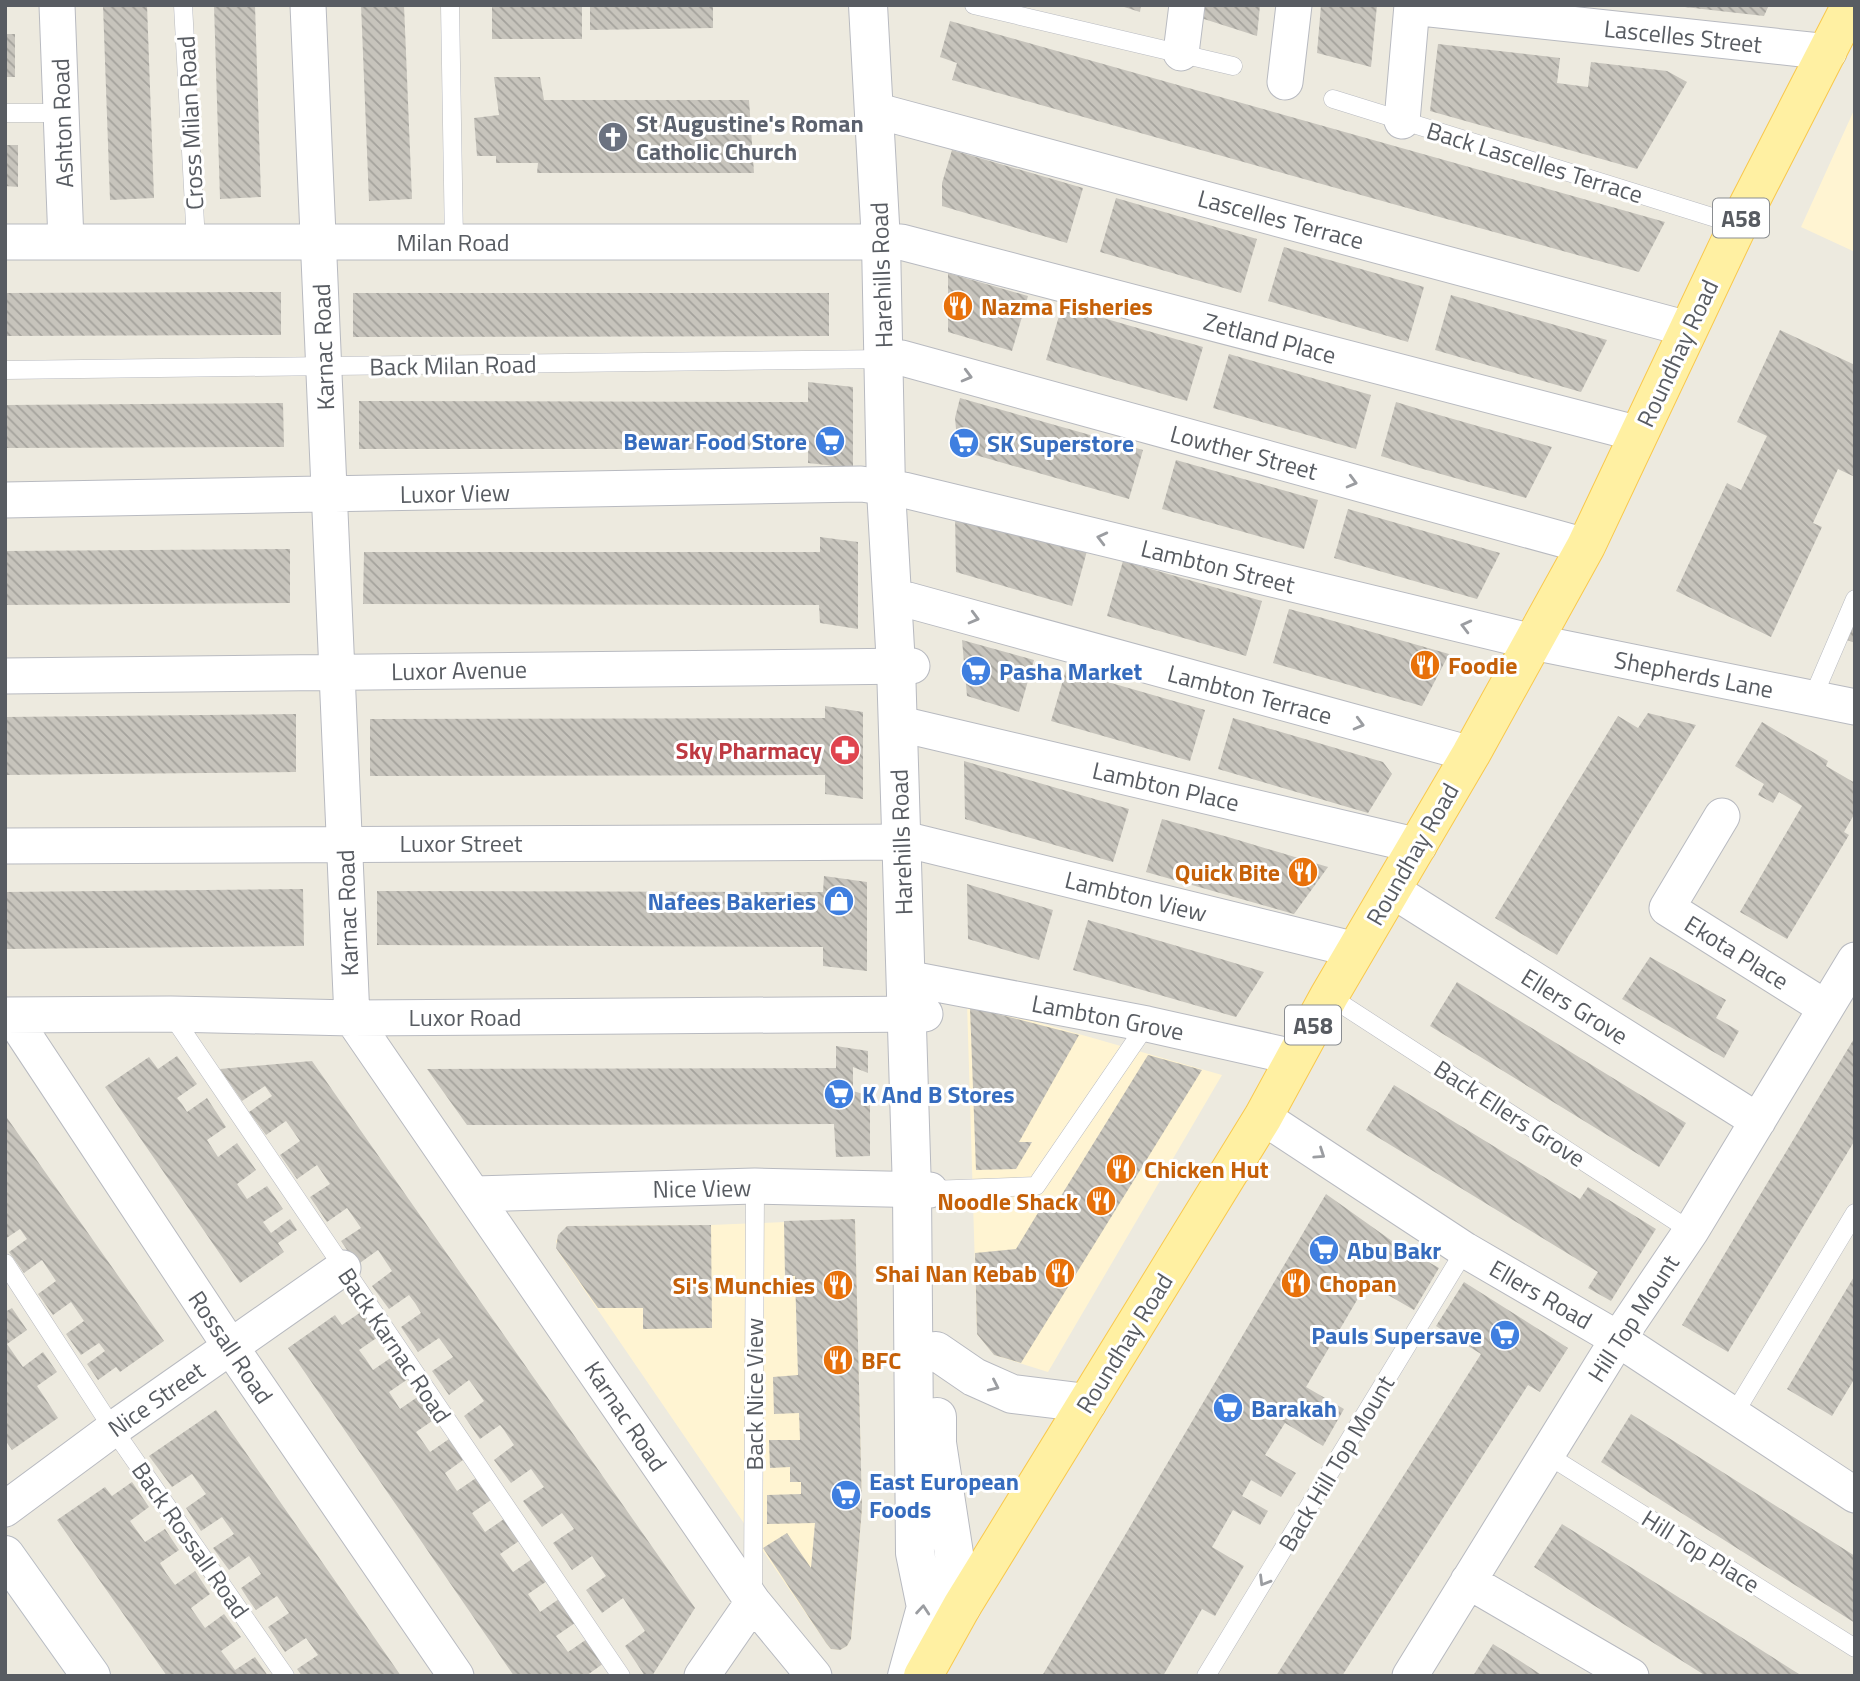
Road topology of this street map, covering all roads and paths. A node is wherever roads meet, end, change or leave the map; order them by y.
1 (57, 5) edge
2 (183, 5) edge
3 (308, 5) edge
4 (450, 5) edge
5 (868, 5) edge
6 (894, 5) edge
7 (974, 5) edge
8 (1187, 5) edge
9 (1294, 5) edge
10 (1851, 5) edge
11 (1412, 6) edge
12 (1829, 52) junction
13 (1181, 53) junction
14 (1233, 66) dead end
15 (1285, 82) dead end
16 (1333, 99) dead end
17 (5, 113) edge
18 (62, 113) junction
19 (886, 113) junction
20 (1402, 121) junction
21 (1738, 225) junction
22 (5, 242) edge
23 (66, 242) junction
24 (196, 242) junction
25 (318, 242) junction
26 (454, 242) junction
27 (891, 242) junction
28 (1688, 329) junction
29 (893, 359) junction
30 (323, 366) junction
31 (5, 370) edge
32 (1639, 434) junction
33 (895, 490) junction
34 (329, 496) junction
35 (5, 500) edge
36 (1586, 546) junction
37 (908, 600) junction
38 (1855, 600) edge
39 (1533, 642) junction
40 (904, 666) junction
41 (337, 671) junction
42 (5, 676) edge
43 (1813, 697) junction
44 (1855, 707) edge
45 (912, 727) junction
46 (1471, 754) junction
47 (1723, 816) dead end
48 (908, 842) junction
49 (344, 844) junction
50 (5, 846) edge
51 (1419, 846) junction
52 (1392, 890) junction
53 (1356, 950) junction
54 (1855, 960) edge
55 (1329, 996) junction
56 (918, 1003) junction
57 (1826, 1008) junction
58 (171, 1014) junction
59 (8, 1015) edge
60 (352, 1018) junction
61 (1147, 1024) junction
62 (1294, 1057) junction
63 (1263, 1116) junction
64 (1758, 1121) junction
65 (755, 1186) junction
66 (921, 1191) junction
67 (475, 1194) junction
68 (1855, 1213) edge
69 (1691, 1231) junction
70 (1465, 1250) junction
71 (5, 1263) edge
72 (343, 1268) junction
73 (1618, 1339) junction
74 (230, 1346) junction
75 (936, 1351) junction
76 (1087, 1403) junction
77 (1734, 1414) junction
78 (113, 1429) junction
79 (1546, 1454) junction
80 (1851, 1483) edge
81 (5, 1509) edge
82 (5, 1555) edge
83 (1468, 1581) junction
84 (752, 1602) junction
85 (962, 1606) junction
86 (1855, 1648) edge
87 (91, 1676) edge
88 (285, 1676) edge
89 (456, 1676) edge
90 (621, 1676) edge
91 (702, 1676) edge
92 (814, 1676) edge
93 (907, 1676) edge
94 (923, 1676) edge
95 (1206, 1676) edge
96 (1410, 1676) edge
97 (1631, 1676) edge

1 - 18 street, Ashton Road
2 - 24 lane, Cross Milan Road
3 - 25 street, Karnac Road
4 - 26 lane
5 - 19 street, Harehills Road
6 - 19 street, Harehills Road
7 - 13 lane
8 - 13 street
9 - 15 street
10 - 12 main road, Roundhay Road / A58
11 - 12 street, Lascelles Street
11 - 20 street
12 - 21 main road, Roundhay Road / A58
13 - 14 lane
16 - 20 lane, Back Lascelles Terrace
17 - 18 lane
18 - 23 street, Ashton Road
19 - 27 street, Harehills Road
19 - 28 street, Lascelles Terrace
20 - 21 lane, Back Lascelles Terrace
21 - 28 main road, Roundhay Road / A58
22 - 23 street, Milan Road
23 - 24 street, Milan Road
24 - 25 street, Milan Road
25 - 26 street, Milan Road
25 - 30 street, Karnac Road
26 - 27 street, Milan Road
27 - 29 street, Harehills Road
27 - 32 street, Zetland Place
28 - 32 main road, Roundhay Road / A58
29 - 30 lane, Back Milan Road
29 - 33 street, Harehills Road
29 -> 36 street, Lowther Street
30 - 31 lane, Back Milan Road
30 - 34 street, Karnac Road
32 - 36 main road, Roundhay Road / A58
33 - 34 street, Luxor View
33 - 37 street, Harehills Road
39 -> 33 street, Lambton Street
33 - 40 street, Harehills Road
34 - 35 street, Luxor View
34 - 41 street, Karnac Road
36 - 39 main road, Roundhay Road / A58
37 - 40 street, Harehills Road
37 -> 46 street, Lambton Terrace
38 - 43 lane
39 - 43 street, Shepherds Lane
39 - 46 main road, Roundhay Road / A58
40 - 41 street, Luxor Avenue
40 - 45 street, Harehills Road
40 - 48 street, Harehills Road
41 - 42 street, Luxor Avenue
41 - 49 street, Karnac Road
43 - 44 street, Shepherds Lane
45 - 48 street, Harehills Road
45 - 51 street, Lambton Place
46 - 51 main road, Roundhay Road / A58
47 - 57 street, Ekota Place
48 - 49 street, Luxor Street
48 - 53 street, Lambton View
48 - 56 street, Harehills Road
49 - 50 street, Luxor Street
49 - 60 street, Karnac Road
51 - 52 main road, Roundhay Road / A58
52 - 53 main road, Roundhay Road / A58
52 - 64 street, Ellers Grove
53 - 55 main road, Roundhay Road / A58
54 - 57 street, Hill Top Mount
55 - 62 main road, Roundhay Road / A58
55 - 69 lane, Back Ellers Grove
56 - 60 street, Luxor Road
56 - 61 street, Lambton Grove
56 - 66 street, Harehills Road
57 - 64 street, Hill Top Mount
58 - 59 street, Luxor Road
58 - 60 street, Luxor Road
58 - 72 lane, Back Karnac Road
59 - 74 street, Rossall Road
60 - 67 street, Karnac Road
61 - 62 street, Lambton Grove
61 - 66 lane
62 - 63 main road, Roundhay Road / A58
63 -> 70 street, Ellers Road
63 - 76 main road, Roundhay Road / A58
64 - 69 street, Hill Top Mount
65 - 66 street, Nice View
65 - 67 street, Nice View
65 - 84 lane, Back Nice View
66 - 75 street, Harehills Road
93 -> 66 street, Harehills Road
67 - 84 street, Karnac Road
68 - 77 lane
69 - 73 street, Hill Top Mount
70 - 73 street, Ellers Road
70 -> 95 lane, Back Hill Top Mount
71 - 78 lane, Back Rossall Road
72 - 74 street, Nice Street
72 - 90 lane, Back Karnac Road
73 - 77 street, Ellers Road
73 - 79 street, Hill Top Mount
74 - 78 street, Nice Street
74 - 89 street, Rossall Road
75 -> 76 street
75 - 85 street, Harehills Road
76 - 85 main road, Roundhay Road / A58
77 - 80 street, Ellers Road
78 - 81 street, Nice Street
78 - 88 lane, Back Rossall Road
79 - 83 street, Hill Top Mount
79 - 86 lane, Hill Top Place
82 - 87 street
83 - 96 street, Hill Top Mount
83 - 97 street
84 - 91 street
84 - 92 street, Karnac Road
85 - 94 main road, Roundhay Road / A58

